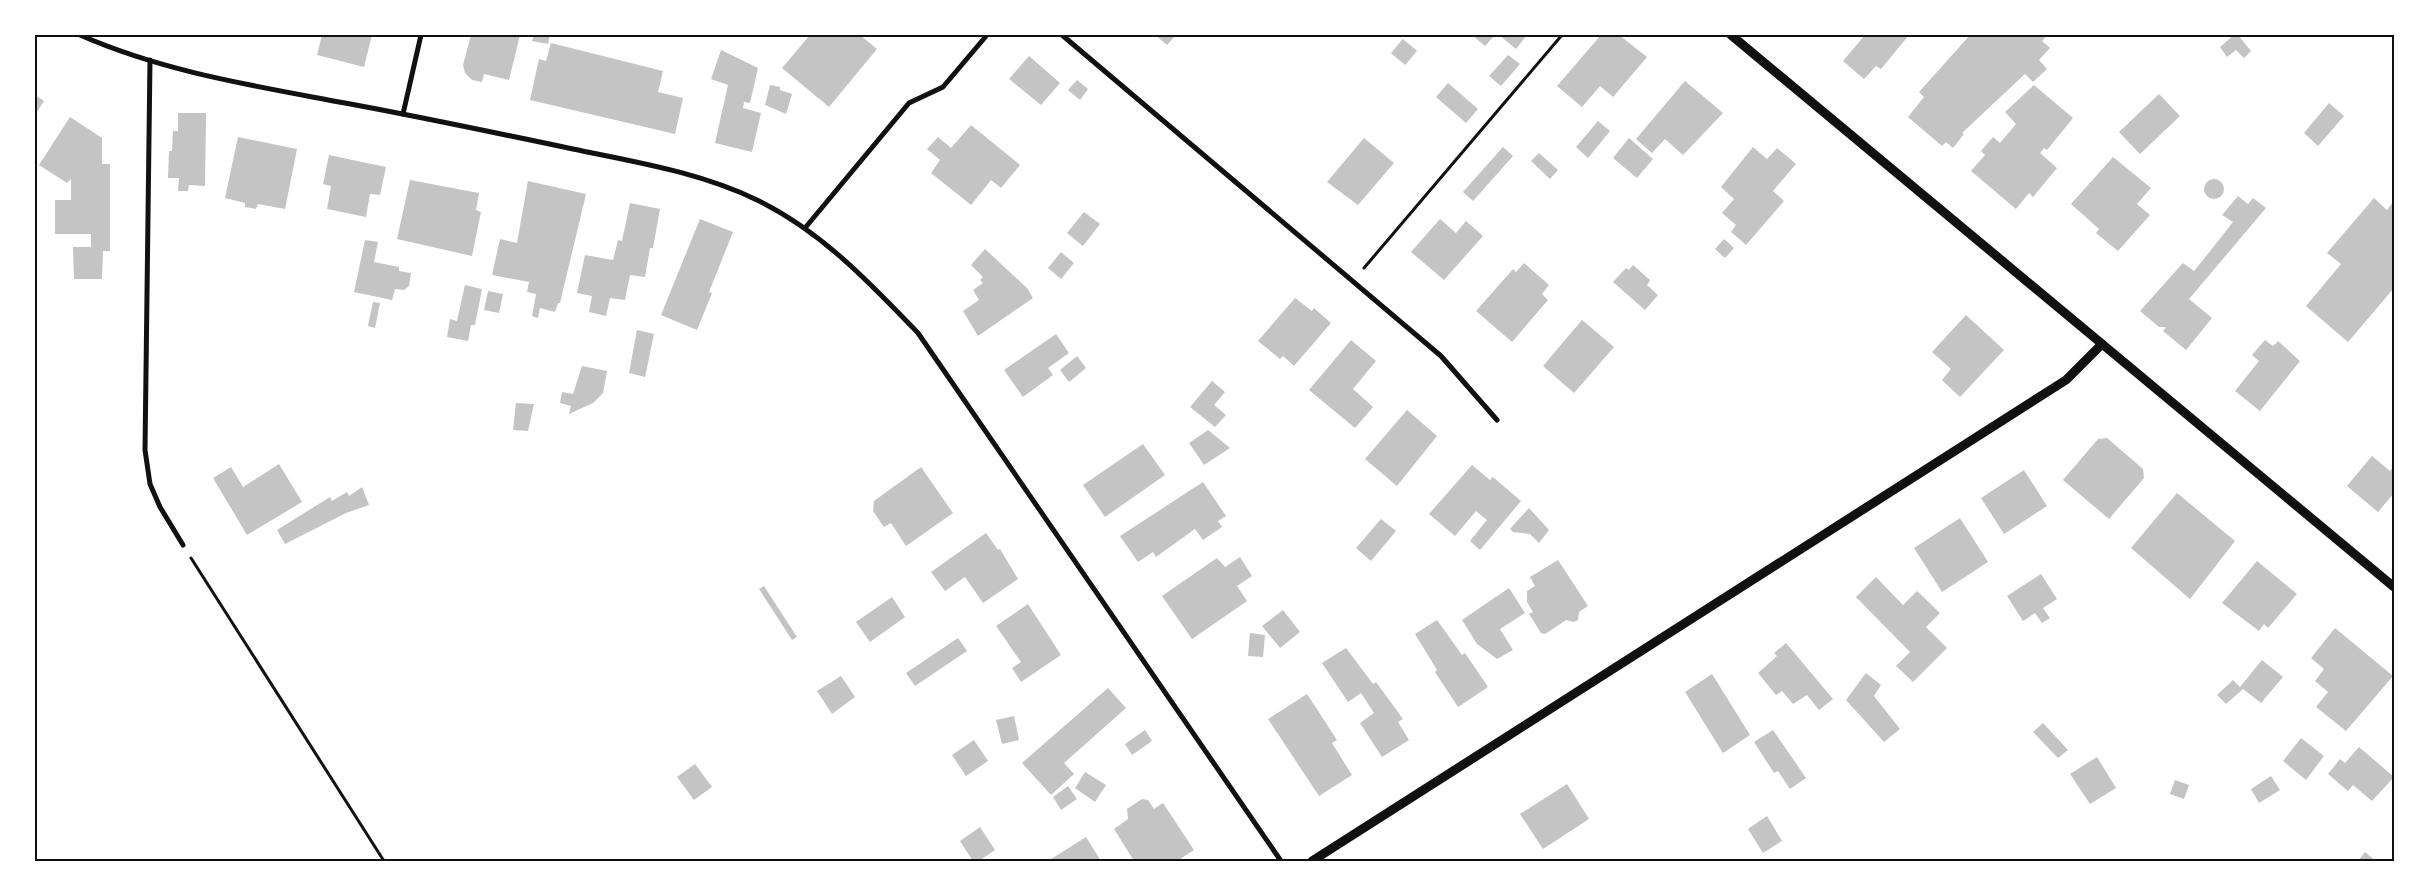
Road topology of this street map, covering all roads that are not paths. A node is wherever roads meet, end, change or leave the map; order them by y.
1 (80, 35) edge
2 (421, 35) edge
3 (988, 35) edge
4 (1062, 35) edge
5 (1731, 35) edge
6 (150, 60) junction
7 (403, 114) junction
8 (805, 228) junction
9 (2102, 344) junction
10 (1497, 420) dead end
11 (183, 545) road end
12 (2394, 587) edge
13 (1281, 861) edge
14 (1312, 861) edge

1 - 6 street
2 - 7 street
3 - 8 street
4 - 10 street
5 - 9 street
6 - 7 street
6 - 11 street
7 - 8 street
8 - 13 street
9 - 12 street
9 - 14 street

